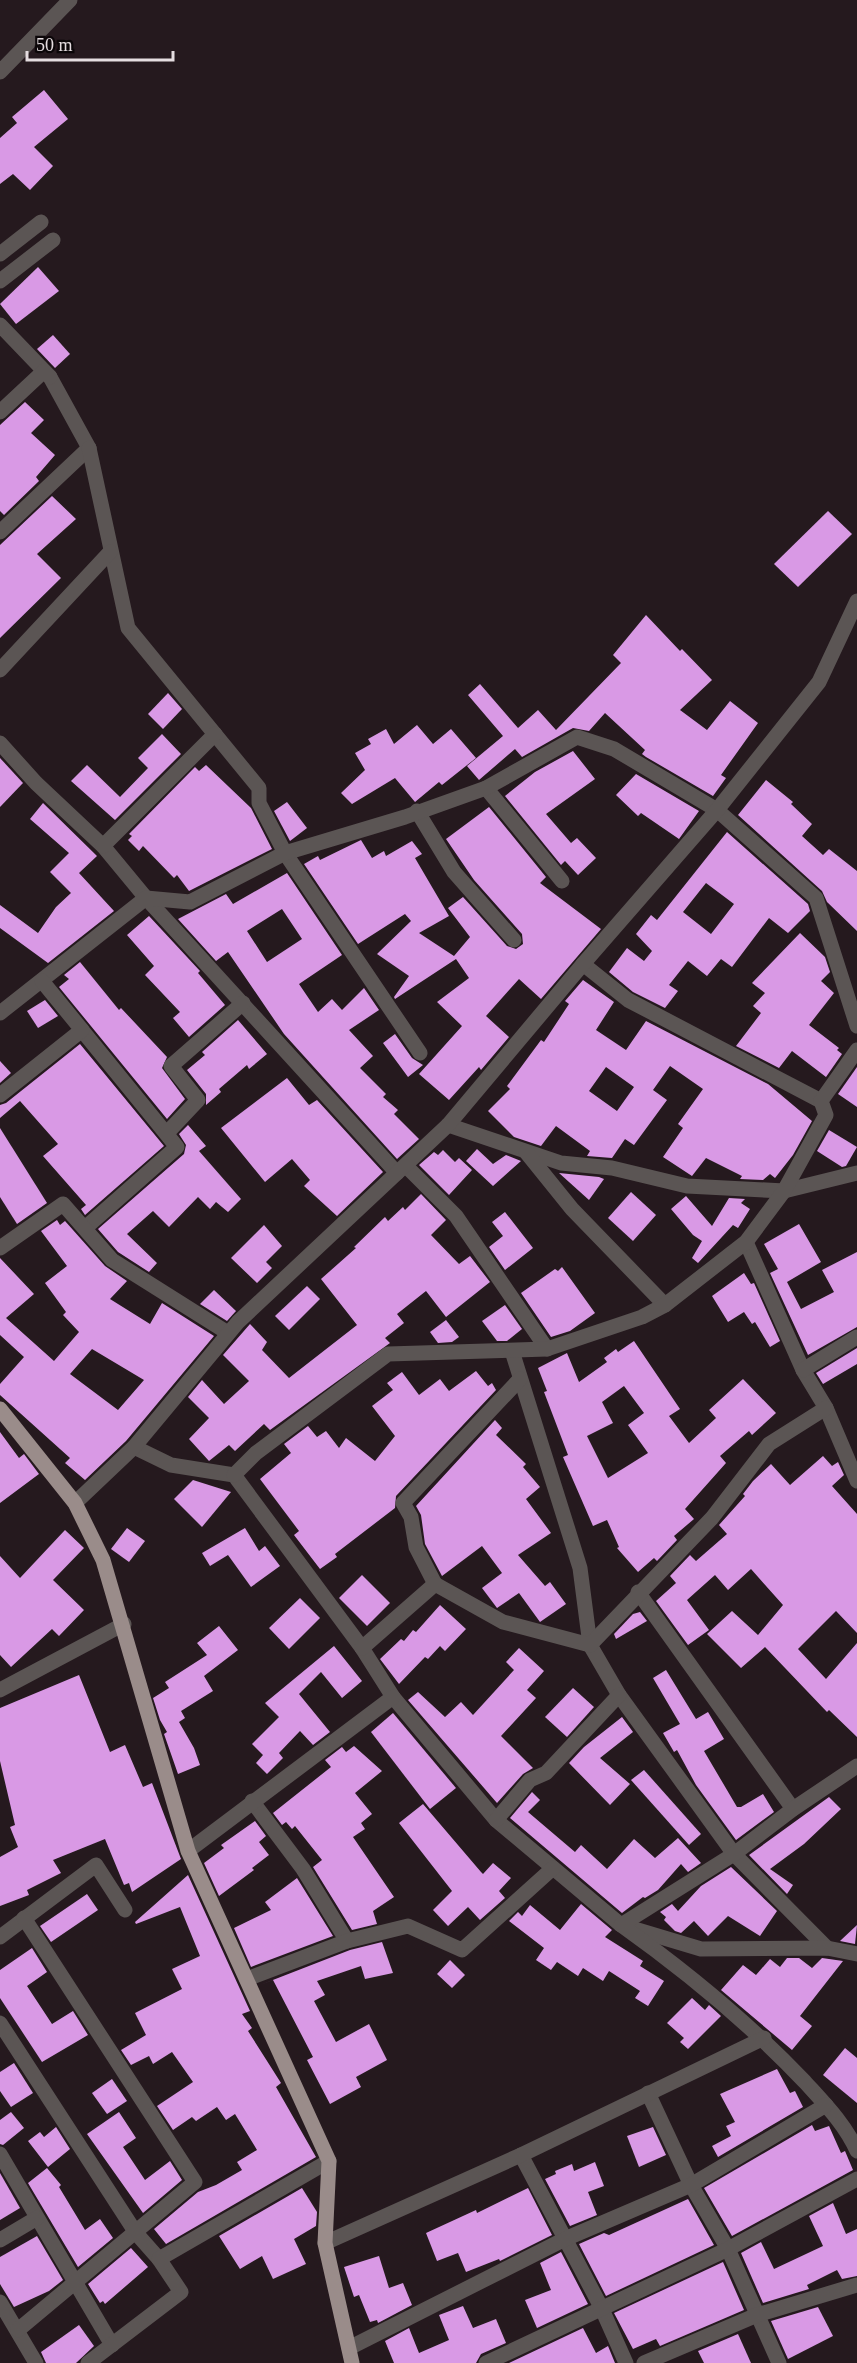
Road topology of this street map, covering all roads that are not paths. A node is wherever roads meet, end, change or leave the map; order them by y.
1 (70, 0) edge
2 (0, 72) edge
3 (41, 222) dead end
4 (53, 240) dead end
5 (0, 254) edge
6 (0, 281) edge
7 (0, 325) edge
8 (50, 377) junction
9 (0, 412) edge
10 (89, 448) junction
11 (0, 532) edge
12 (110, 552) junction
13 (857, 601) edge
14 (0, 670) edge
15 (215, 734) junction
16 (0, 743) edge
17 (486, 788) junction
18 (717, 810) junction
19 (417, 811) junction
20 (103, 846) junction
21 (285, 853) junction
22 (562, 881) dead end
23 (146, 898) junction
24 (514, 940) dead end
25 (583, 964) junction
26 (42, 981) junction
27 (243, 1003) junction
28 (0, 1013) edge
29 (857, 1026) edge
30 (81, 1029) junction
31 (857, 1050) edge
32 (420, 1053) dead end
33 (0, 1095) edge
34 (821, 1101) junction
35 (448, 1125) junction
36 (167, 1133) junction
37 (526, 1152) junction
38 (402, 1169) junction
39 (857, 1173) edge
40 (784, 1191) junction
41 (85, 1228) junction
42 (746, 1242) junction
43 (0, 1248) edge
44 (664, 1305) junction
45 (228, 1333) junction
46 (857, 1337) edge
47 (547, 1348) junction
48 (512, 1351) junction
49 (803, 1370) junction
50 (520, 1379) junction
51 (826, 1408) junction
52 (0, 1409) edge
53 (134, 1447) junction
54 (234, 1476) junction
55 (857, 1480) edge
56 (75, 1503) junction
57 (435, 1584) junction
58 (638, 1592) junction
59 (124, 1624) junction
60 (590, 1645) junction
61 (362, 1648) junction
62 (0, 1690) edge
63 (619, 1695) junction
64 (393, 1697) junction
65 (857, 1766) edge
66 (252, 1801) junction
67 (793, 1809) junction
68 (496, 1820) junction
69 (188, 1851) junction
70 (734, 1854) junction
71 (553, 1868) junction
72 (125, 1910) dead end
73 (24, 1918) junction
74 (621, 1925) junction
75 (0, 1937) edge
76 (347, 1941) junction
77 (827, 1948) junction
78 (857, 1954) edge
79 (247, 1979) junction
80 (0, 2023) edge
81 (764, 2038) junction
82 (7, 2046) edge
83 (648, 2093) junction
84 (826, 2105) junction
85 (857, 2151) edge
86 (0, 2154) edge
87 (521, 2155) junction
88 (329, 2161) junction
89 (857, 2179) edge
90 (691, 2186) junction
91 (37, 2218) junction
92 (136, 2233) junction
93 (565, 2239) junction
94 (0, 2240) edge
95 (325, 2243) junction
96 (728, 2249) junction
97 (159, 2259) junction
98 (76, 2281) junction
99 (857, 2286) edge
100 (0, 2302) edge
101 (601, 2307) junction
102 (757, 2315) junction
103 (18, 2330) junction
104 (112, 2345) junction
105 (350, 2356) edge
106 (36, 2363) edge
107 (88, 2363) edge
108 (486, 2363) edge
109 (626, 2363) edge
110 (644, 2363) edge
111 (779, 2363) edge

1 - 2 street
3 - 5 street
4 - 6 street
7 - 8 street
8 - 9 street
8 - 10 street
10 - 11 street
10 - 12 street
12 - 14 street
12 - 15 street
13 - 18 street
15 - 20 street
15 - 21 street
16 - 20 street
17 - 18 street
17 - 19 street
17 - 22 street
18 - 25 street
18 - 29 street
19 - 21 street
19 - 24 street
20 - 23 street
21 - 23 street
21 - 32 street
23 - 26 street
23 - 27 street
25 - 34 street
25 - 35 street
26 - 28 street
26 - 30 street
27 - 36 street
27 - 38 street
30 - 33 street
30 - 36 street
31 - 34 street
34 - 40 street
35 - 37 street
35 - 38 street
36 - 41 street
37 - 40 street
37 - 44 street
38 - 45 street
38 - 47 street
39 - 40 street
40 - 42 street
41 - 43 street
41 - 45 street
42 - 44 street
42 - 49 street
44 - 47 street
45 - 53 street
46 - 49 street
47 - 48 street
48 - 50 street
48 - 54 street
49 - 51 street
50 - 57 street
50 - 60 street
51 - 55 street
51 - 58 street
52 - 56 main road
53 - 54 street
53 - 56 street
54 - 61 street
56 - 59 main road
57 - 60 street
57 - 61 street
58 - 60 street
58 - 67 street
59 - 62 street
59 - 69 main road
60 - 63 street
61 - 64 street
63 - 68 street
63 - 70 street
64 - 66 street
64 - 68 street
65 - 67 street
66 - 69 street
66 - 76 street
67 - 70 street
68 - 71 street
69 - 79 main road
70 - 74 street
70 - 77 street
71 - 74 street
71 - 76 street
72 - 73 street
73 - 75 street
73 - 92 street
74 - 77 street
74 - 81 street
76 - 79 street
77 - 78 street
79 - 88 main road
80 - 82 street
81 - 83 street
81 - 84 street
82 - 92 street
83 - 87 street
83 - 90 street
84 - 85 street
84 - 90 street
86 - 91 street
87 - 93 street
87 - 95 street
88 - 95 main road
88 - 97 street
89 - 96 street
90 - 93 street
90 - 96 street
91 - 94 street
91 - 98 street
92 - 97 street
92 - 98 street
93 - 101 street
93 - 105 street
95 - 105 main road
96 - 101 street
96 - 102 street
97 - 104 street
98 - 103 street
98 - 104 street
99 - 102 street
100 - 103 street
101 - 108 street
101 - 109 street
102 - 110 street
102 - 111 street
103 - 106 street
104 - 107 street

